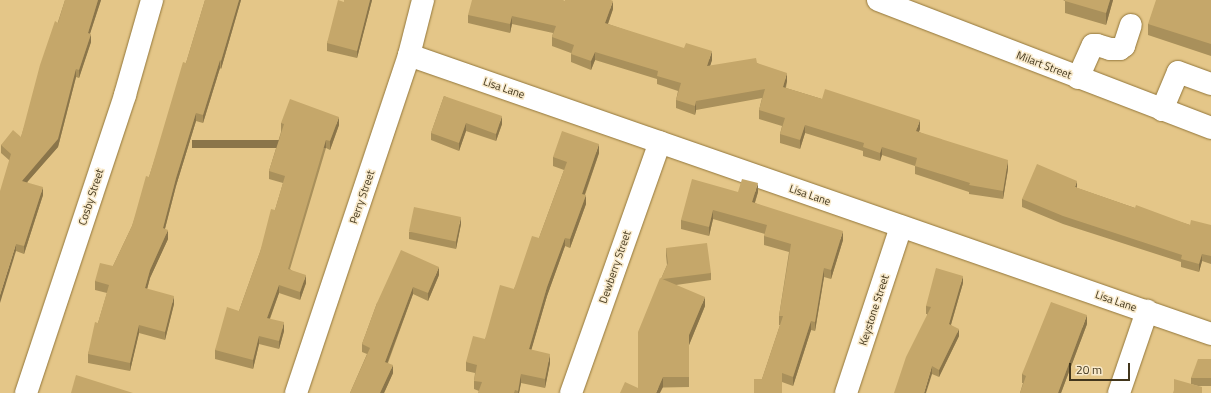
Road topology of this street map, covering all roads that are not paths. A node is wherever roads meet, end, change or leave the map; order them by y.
1 (152, 0) edge
2 (423, 0) edge
3 (878, 0) edge
4 (1131, 25) dead end
5 (409, 55) junction
6 (1078, 78) junction
7 (1211, 84) edge
8 (1162, 110) junction
9 (1211, 128) edge
10 (660, 142) junction
11 (901, 227) junction
12 (1147, 311) junction
13 (1211, 334) edge
14 (26, 393) edge
15 (296, 393) edge
16 (571, 393) edge
17 (846, 393) edge
18 (1119, 393) edge

1 - 14 street, Cosby Street
2 - 5 street, Perry Street
3 - 6 street, Milart Street
4 - 6 street
5 - 10 street, Lisa Lane
5 - 15 street, Perry Street
6 - 8 street, Milart Street
7 - 8 street
8 - 9 street, Milart Street
10 - 11 street, Lisa Lane
10 - 16 street, Dewberry Street
11 - 12 street, Lisa Lane
11 - 17 street, Keystone Street
12 - 13 street, Lisa Lane
12 - 18 street

